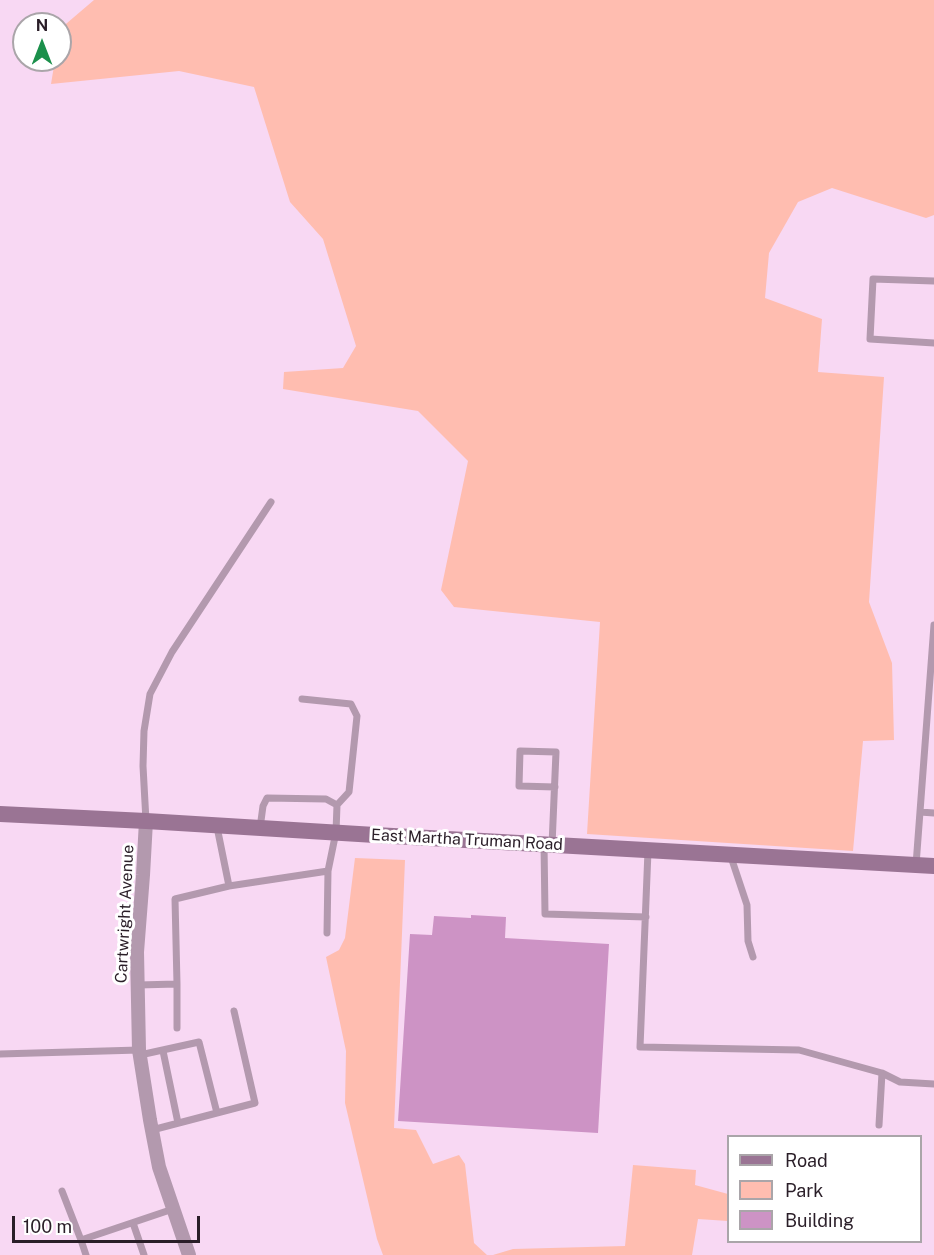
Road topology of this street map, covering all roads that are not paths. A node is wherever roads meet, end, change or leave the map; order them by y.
1 (934, 281) edge
2 (934, 343) edge
3 (271, 502) dead end
4 (934, 626) edge
5 (302, 699) dead end
6 (555, 787) junction
7 (337, 805) junction
8 (920, 812) junction
9 (934, 813) edge
10 (0, 814) edge
11 (146, 820) junction
12 (216, 825) junction
13 (260, 828) junction
14 (336, 832) junction
15 (548, 844) junction
16 (648, 850) junction
17 (730, 854) junction
18 (915, 865) junction
19 (934, 866) edge
20 (328, 871) junction
21 (229, 886) junction
22 (646, 917) junction
23 (327, 933) dead end
24 (753, 957) dead end
25 (177, 984) junction
26 (138, 985) junction
27 (234, 1011) dead end
28 (177, 1028) dead end
29 (163, 1051) junction
30 (139, 1052) junction
31 (0, 1054) edge
32 (882, 1073) junction
33 (934, 1084) edge
34 (217, 1113) junction
35 (178, 1123) junction
36 (879, 1125) dead end
37 (152, 1130) junction
38 (62, 1191) dead end
39 (173, 1209) junction
40 (133, 1223) junction
41 (81, 1240) junction
42 (86, 1255) edge
43 (144, 1255) edge
44 (189, 1255) edge

1 - 2 lane
3 - 11 lane
4 - 8 lane
5 - 7 lane
6 - 6 lane
6 - 15 lane
7 - 13 lane
7 - 14 lane
8 - 9 lane
8 - 18 lane
10 - 11 main road, East Martha Truman Road
11 - 12 main road, East Martha Truman Road
11 - 26 street, Cartwright Avenue
12 - 13 main road, East Martha Truman Road
12 - 21 lane
13 - 14 main road, East Martha Truman Road
14 - 15 main road, East Martha Truman Road
14 - 20 lane
15 - 16 main road, East Martha Truman Road
15 - 22 lane
16 - 17 main road, East Martha Truman Road
16 - 22 lane
17 - 18 main road, East Martha Truman Road
17 - 24 lane
18 - 19 main road, East Martha Truman Road
20 - 21 lane
20 - 23 lane
21 - 25 lane
22 - 32 lane
25 - 26 lane
25 - 28 lane
26 - 30 street, Cartwright Avenue
27 - 34 lane
29 - 30 lane
29 - 34 lane
29 - 35 lane
30 - 31 lane
30 - 37 street, Cartwright Avenue
32 - 33 lane
32 - 36 lane
34 - 35 lane
35 - 37 lane
37 - 39 street, Cartwright Avenue
38 - 41 lane
39 - 40 lane
39 - 44 street, Cartwright Avenue
40 - 41 lane
40 - 43 lane
41 - 42 lane

